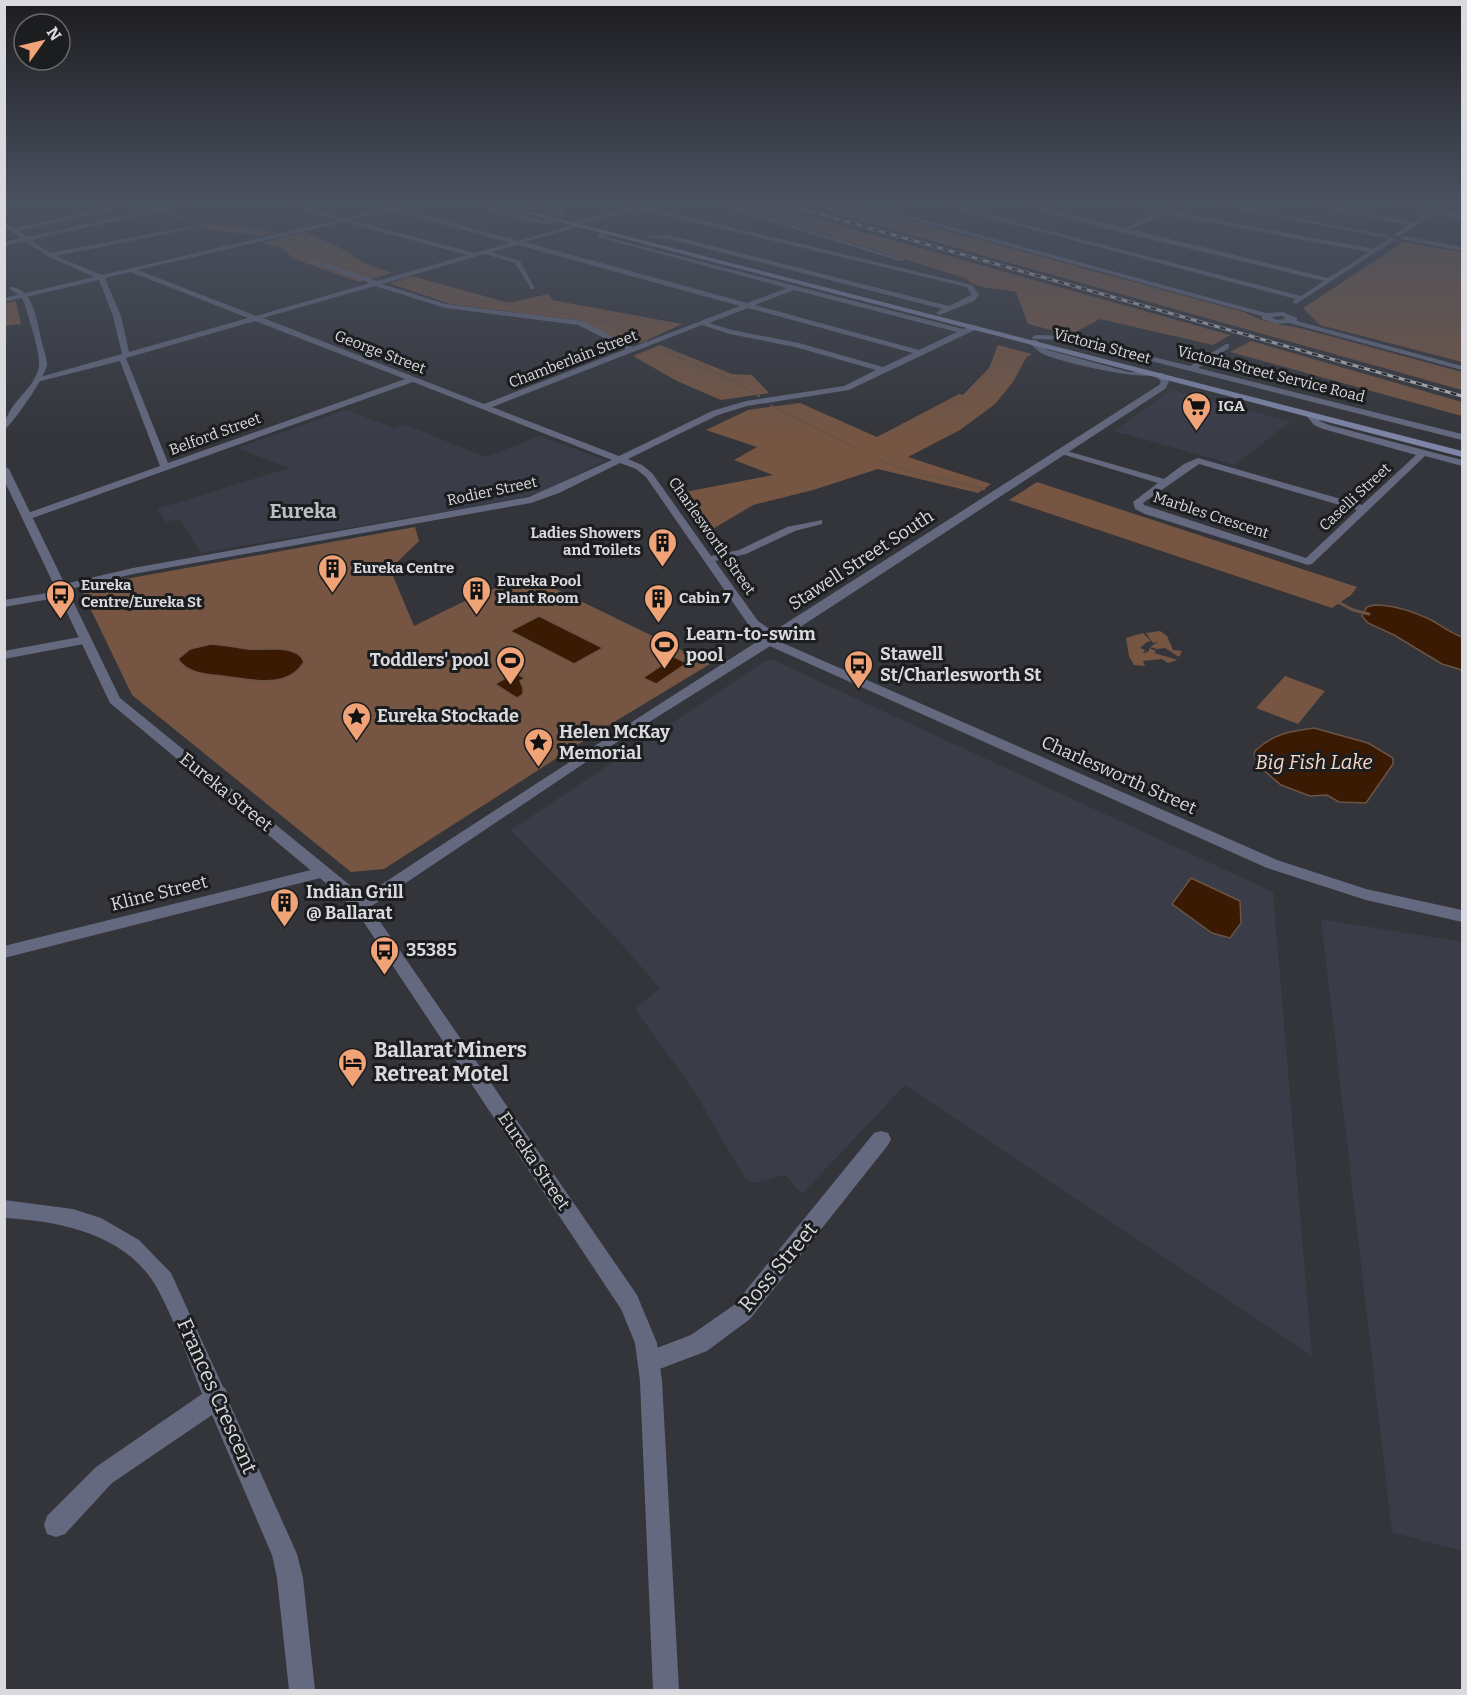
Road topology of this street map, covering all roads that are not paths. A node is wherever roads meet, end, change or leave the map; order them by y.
1 (80, 282) edge
2 (103, 282) edge
3 (162, 282) edge
4 (377, 282) edge
5 (530, 282) edge
6 (664, 282) edge
7 (771, 282) edge
8 (801, 282) edge
9 (818, 282) edge
10 (843, 282) edge
11 (954, 282) edge
12 (963, 282) edge
13 (1146, 282) edge
14 (1240, 282) edge
15 (1325, 282) edge
16 (374, 283) junction
17 (805, 283) junction
18 (8, 286) edge
19 (970, 286) junction
20 (533, 288) dead end
21 (793, 288) junction
22 (27, 295) junction
23 (1302, 298) junction
24 (4, 300) edge
25 (748, 305) junction
26 (950, 309) junction
27 (940, 313) junction
28 (1283, 314) junction
29 (1266, 315) junction
30 (253, 318) junction
31 (1292, 322) junction
32 (702, 323) junction
33 (978, 325) junction
34 (964, 332) junction
35 (1035, 340) junction
36 (1226, 346) dead end
37 (634, 350) junction
38 (921, 353) junction
39 (123, 356) junction
40 (1462, 368) edge
41 (1191, 369) junction
42 (884, 370) junction
43 (1172, 372) junction
44 (1157, 375) junction
45 (35, 378) junction
46 (414, 379) junction
47 (1179, 380) junction
48 (1140, 401) junction
49 (484, 407) junction
50 (1310, 415) junction
51 (4, 427) edge
52 (1462, 437) edge
53 (1462, 446) edge
54 (1060, 452) junction
55 (1421, 452) junction
56 (1462, 454) edge
57 (619, 459) junction
58 (1462, 463) edge
59 (165, 468) junction
60 (4, 469) edge
61 (1165, 482) junction
62 (1364, 509) junction
63 (26, 517) junction
64 (818, 522) dead end
65 (707, 560) junction
66 (1308, 562) joint
67 (62, 591) junction
68 (4, 604) edge
69 (772, 639) junction
70 (85, 640) junction
71 (4, 655) edge
72 (323, 872) junction
73 (360, 906) junction
74 (1462, 916) edge
75 (4, 952) edge
76 (881, 1139) dead end
77 (4, 1209) edge
78 (649, 1362) junction
79 (218, 1397) junction
80 (56, 1526) dead end
81 (303, 1690) edge
82 (666, 1690) edge

1 - 22 street
2 - 39 street
3 - 30 street, George Street
4 - 16 street
5 - 20 street
6 - 25 street
7 - 21 street
8 - 17 main road, Victoria Street
9 - 27 main road, Victoria Street
10 - 26 street
11 - 19 street
12 - 19 street
13 - 29 street
14 - 23 street
15 - 23 street
16 - 30 street
16 - 37 street
17 - 21 street, Chamberlain Street
17 - 33 main road, Victoria Street
18 - 22 street
19 - 26 street
21 - 25 street, Chamberlain Street
21 - 34 street
22 - 24 street
22 - 45 street
23 - 28 street
25 - 32 street, Chamberlain Street
25 - 38 street
26 - 27 street
27 - 33 main road, Victoria Street
28 - 29 street
28 - 31 street
29 - 31 street
30 - 39 street
30 - 46 street, George Street
31 - 40 street
32 - 37 street, Chamberlain Street
32 - 42 street
33 - 34 street, Rodier Street
33 - 35 main road, Victoria Street
34 - 38 street, Rodier Street
35 - 41 street, Victoria Street Service Road
35 - 43 main road, Victoria Street
35 - 44 street, Victoria Street Service Road
36 - 41 street
37 - 49 street, Chamberlain Street
38 - 42 street, Rodier Street
39 - 45 street
39 - 59 street
41 - 52 street, Victoria Street Service Road
42 - 57 street, Rodier Street
43 - 47 main road
43 - 53 main road, Victoria Street
44 - 47 main road, Victoria Street
44 - 48 street, Stawell Street South
45 - 51 street
46 - 49 street, George Street
46 - 59 street, Belford Street
47 - 48 street, Stawell Street South
47 - 50 main road, Victoria Street
48 - 54 street, Stawell Street South
49 - 57 street, George Street
50 - 55 street, Victoria Street Service Road
50 - 56 main road, Victoria Street
54 - 61 street
54 - 69 street, Stawell Street South
55 - 58 street, Victoria Street Service Road
55 - 62 street, Caselli Street
57 - 65 street, Charlesworth Street
57 - 67 street, Rodier Street
59 - 63 street, Belford Street
60 - 63 street, Eureka Street
61 - 62 street, Marbles Crescent
61 - 66 street, Marbles Crescent
62 - 66 street, Caselli Street
63 - 67 street, Eureka Street
64 - 65 street
65 - 69 street, Charlesworth Street
67 - 68 street, Rodier Street
67 - 70 street, Eureka Street
69 - 73 street, Stawell Street South
69 - 74 street, Charlesworth Street
70 - 71 street
70 - 72 street, Eureka Street
72 - 73 street, Eureka Street
72 - 75 street, Kline Street
73 - 78 street, Eureka Street
76 - 78 street, Ross Street
77 - 79 street, Frances Crescent
78 - 82 street, Eureka Street
79 - 80 street
79 - 81 street, Frances Crescent

